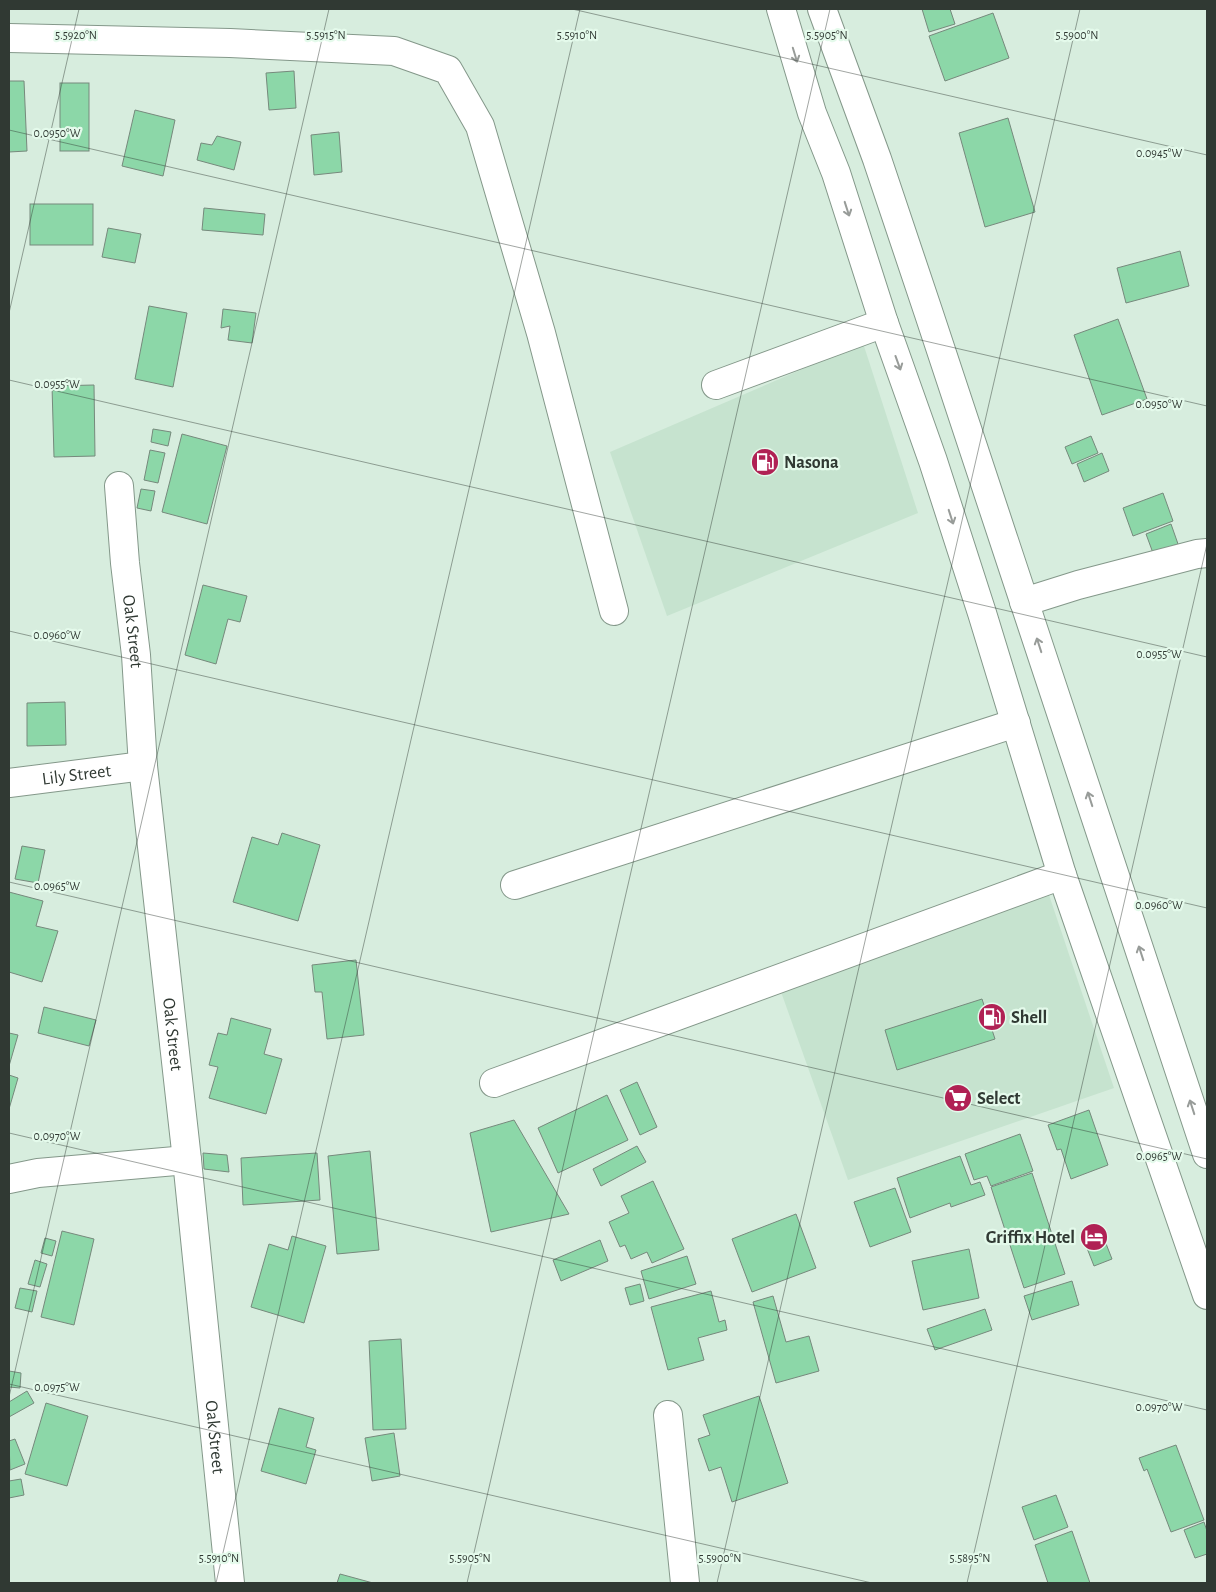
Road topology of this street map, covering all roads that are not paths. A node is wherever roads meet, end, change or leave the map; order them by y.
1 (781, 9) edge
2 (822, 9) edge
3 (9, 38) edge
4 (884, 323) junction
5 (716, 385) dead end
6 (119, 486) dead end
7 (1207, 553) edge
8 (1024, 602) junction
9 (614, 611) dead end
10 (1016, 723) junction
11 (143, 766) junction
12 (9, 783) edge
13 (1062, 875) junction
14 (515, 885) dead end
15 (494, 1083) dead end
16 (1207, 1154) edge
17 (187, 1160) junction
18 (9, 1178) edge
19 (1207, 1295) edge
20 (668, 1415) dead end
21 (230, 1583) edge
22 (685, 1583) edge

1 -> 4 street
2 - 8 street
3 - 9 street
4 - 5 street
4 -> 10 street
6 - 11 street, Oak Street
7 - 8 street
16 -> 8 street
10 - 13 street
10 - 14 street
11 - 12 street, Lily Street
11 - 17 street, Oak Street
13 - 15 street
13 - 19 street
17 - 18 street
17 - 21 street, Oak Street
20 - 22 street

